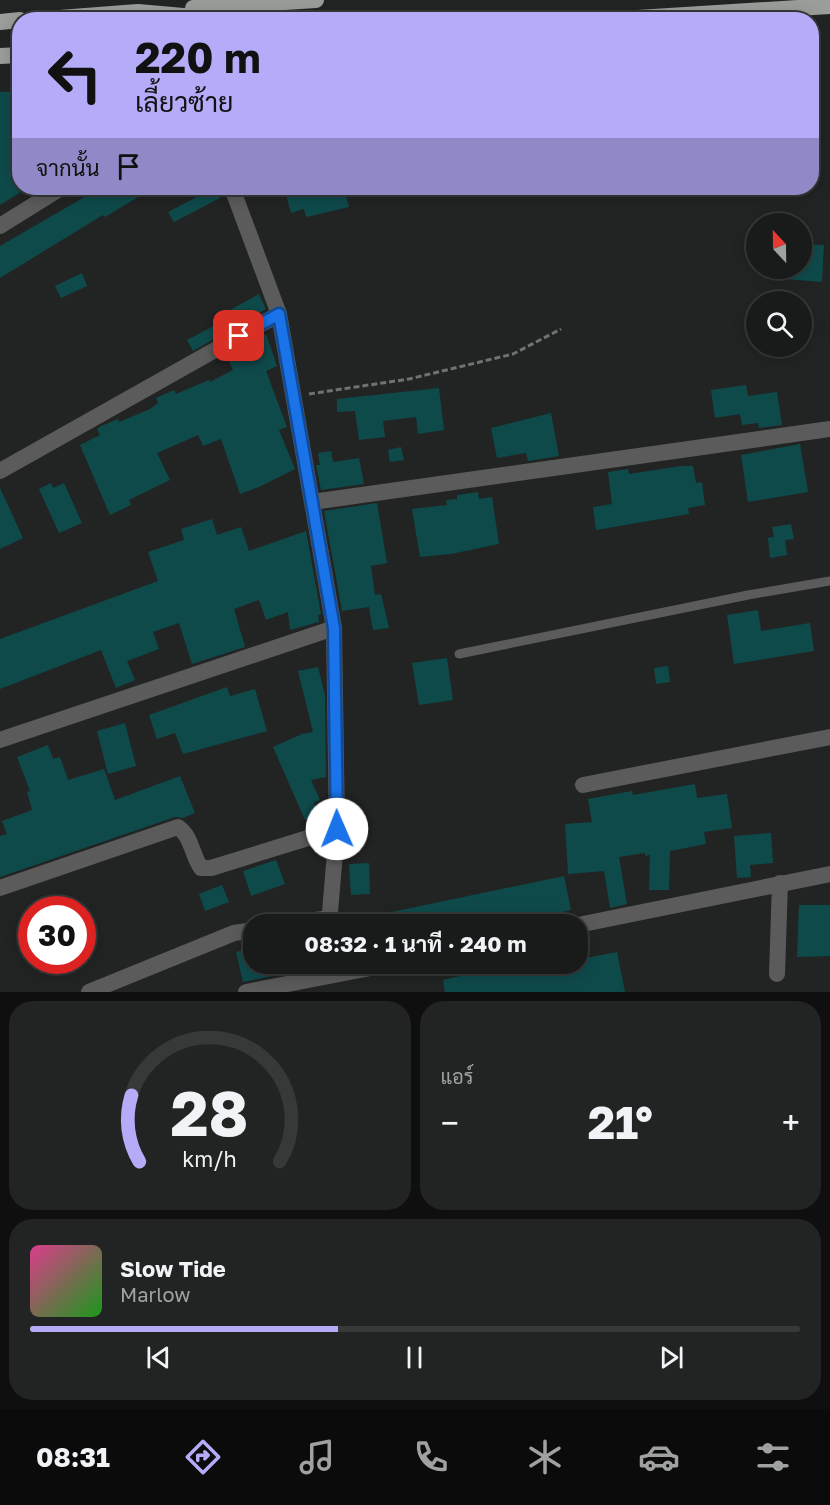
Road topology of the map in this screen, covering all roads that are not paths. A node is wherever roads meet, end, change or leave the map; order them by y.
1 (316, 0) edge
2 (830, 6) edge
3 (138, 12) edge
4 (734, 12) edge
5 (50, 195) edge
6 (235, 195) edge
7 (0, 226) edge
8 (279, 314) junction
9 (830, 429) edge
10 (0, 471) edge
11 (312, 502) junction
12 (830, 581) edge
13 (334, 628) junction
14 (459, 654) dead end
15 (830, 737) edge
16 (0, 740) edge
17 (583, 785) dead end
18 (337, 829) junction
19 (830, 874) edge
20 (780, 883) junction
21 (0, 888) edge
22 (330, 914) edge
23 (588, 923) edge
24 (243, 932) edge
25 (310, 974) edge
26 (777, 974) dead end
27 (89, 992) edge
28 (246, 992) edge

1 - 3 highway
2 - 4 highway
5 - 7 street
6 - 8 street
8 - 10 street
8 - 11 street
9 - 11 street
11 - 13 street
12 - 14 lane
13 - 16 street
13 - 18 street
15 - 17 street
18 - 21 street
18 - 22 street
19 - 20 street
20 - 23 street
20 - 26 street
24 - 27 street
25 - 28 street

